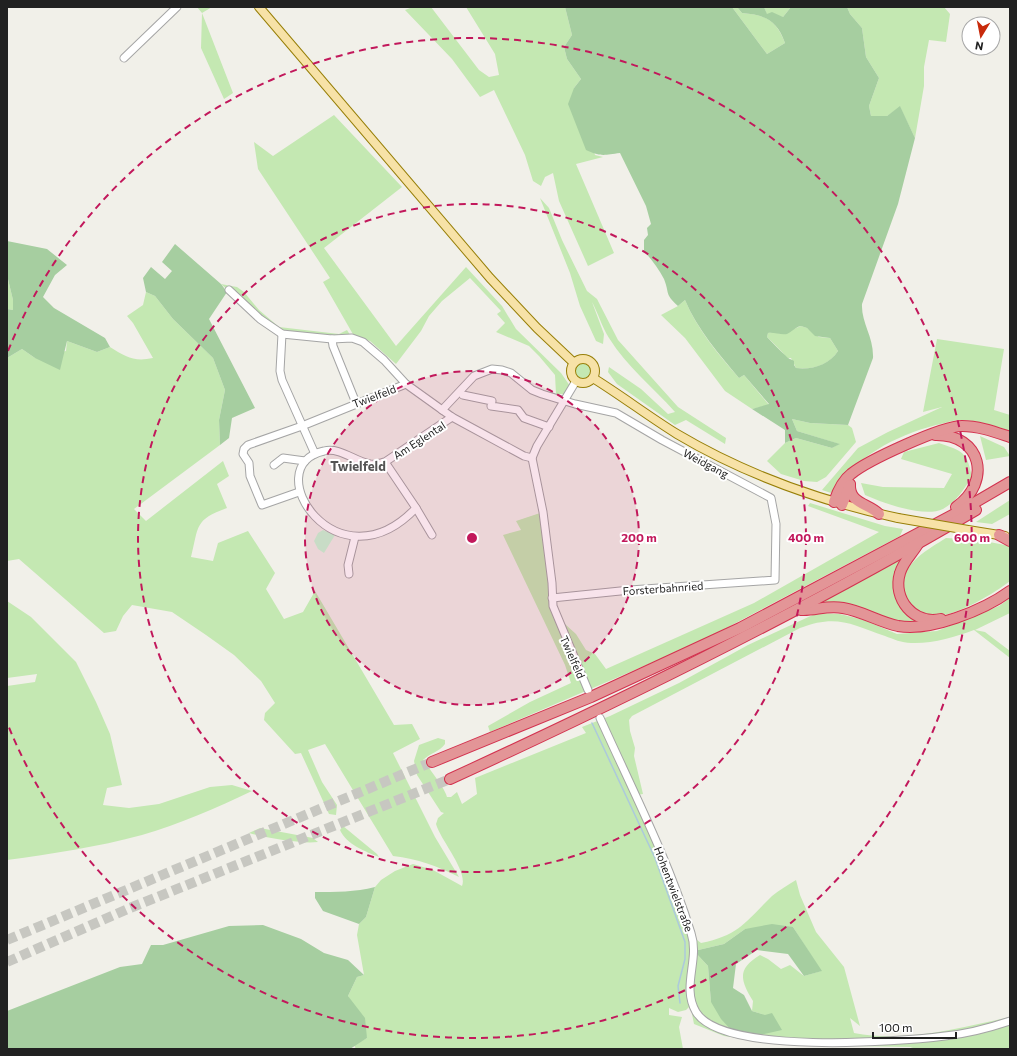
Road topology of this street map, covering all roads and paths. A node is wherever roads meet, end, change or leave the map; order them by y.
1 (177, 7) edge
2 (259, 7) edge
3 (124, 58) dead end
4 (229, 290) dead end
5 (282, 334) junction
6 (332, 339) junction
7 (574, 363) junction
8 (594, 378) junction
9 (576, 381) junction
10 (406, 384) junction
11 (463, 395) dead end
12 (564, 401) junction
13 (356, 403) junction
14 (442, 410) junction
15 (452, 417) junction
16 (302, 426) junction
17 (549, 427) junction
18 (932, 435) junction
19 (1010, 437) edge
20 (315, 454) junction
21 (532, 458) junction
22 (304, 461) junction
23 (385, 462) junction
24 (274, 465) dead end
25 (858, 470) junction
26 (1010, 482) edge
27 (850, 484) junction
28 (1010, 490) edge
29 (299, 492) junction
30 (838, 504) junction
31 (416, 508) junction
32 (879, 514) junction
33 (944, 519) junction
34 (432, 535) dead end
35 (999, 535) junction
36 (355, 537) junction
37 (1010, 537) edge
38 (1010, 541) edge
39 (919, 542) junction
40 (349, 574) dead end
41 (775, 580) joint
42 (1010, 585) edge
43 (1010, 591) edge
44 (552, 598) junction
45 (797, 610) junction
46 (588, 690) dead end
47 (600, 718) dead end
48 (432, 762) tunnel mouth
49 (450, 779) tunnel mouth
50 (1010, 1021) edge

1 - 3 street
2 - 7 main road
4 - 5 street
5 - 6 street
5 - 16 street
6 - 10 street
6 - 13 street
7 - 8 main road
7 - 9 main road
8 - 9 main road
8 - 30 main road
9 - 12 street
10 - 13 street, Twielfeld
10 - 14 street, Twielfeld
11 - 17 street
12 - 14 street, Am Eglental
12 - 17 street
12 - 41 street, Weidgang
13 - 16 street, Twielfeld
14 - 15 street, Twielfeld
15 - 21 street, Twielfeld
15 - 23 street, Am Eglental
16 - 20 street
16 - 29 street, Twielfeld
17 - 21 street
18 - 19 highway
18 - 25 highway
18 - 33 highway
20 - 22 street, Am Eglental
20 - 23 street, Am Eglental
21 - 44 street, Twielfeld
22 - 24 street
22 - 29 street
23 - 31 street, Am Eglental
25 - 27 highway
25 - 30 highway
26 - 33 highway
27 - 30 highway
27 - 32 highway
28 - 39 highway
29 - 36 street
30 - 32 main road
31 - 34 street, Am Eglental
31 - 36 street
32 - 35 main road, bridge
33 - 48 highway
35 - 37 main road
35 - 38 highway
36 - 40 street
39 - 42 highway
39 - 45 highway
41 - 44 street, Forsterbahnried
43 - 45 highway
44 - 46 street, Twielfeld
45 - 49 highway
47 - 50 street, Hohentwielstraße

